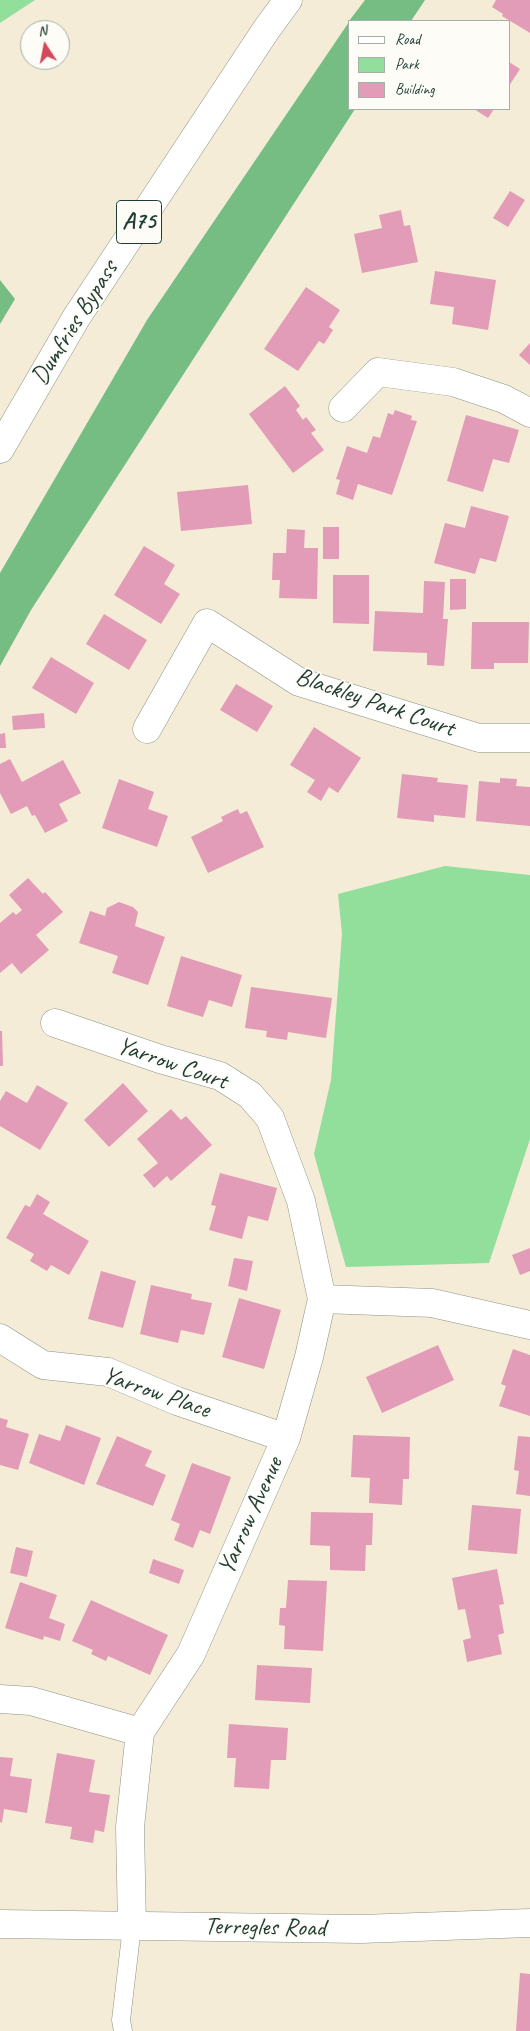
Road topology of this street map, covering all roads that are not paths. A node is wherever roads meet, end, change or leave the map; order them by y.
1 (288, 0) edge
2 (342, 408) dead end
3 (530, 413) edge
4 (0, 449) edge
5 (147, 729) dead end
6 (530, 738) edge
7 (55, 1023) dead end
8 (322, 1299) junction
9 (530, 1325) edge
10 (0, 1338) edge
11 (286, 1438) junction
12 (0, 1699) edge
13 (140, 1732) junction
14 (0, 1924) edge
15 (527, 1924) edge
16 (132, 1927) junction
17 (123, 2031) edge

1 - 4 main road, Dumfries Bypass / A75
2 - 3 main road
5 - 6 main road, Blackley Park Court
7 - 8 main road, Yarrow Court
8 - 9 main road
8 - 11 main road, Yarrow Avenue
10 - 11 main road, Yarrow Place
11 - 13 main road, Yarrow Avenue
12 - 13 main road
13 - 16 main road, Yarrow Avenue
14 - 16 main road, Terregles Road
15 - 16 main road, Terregles Road
16 - 17 lane

